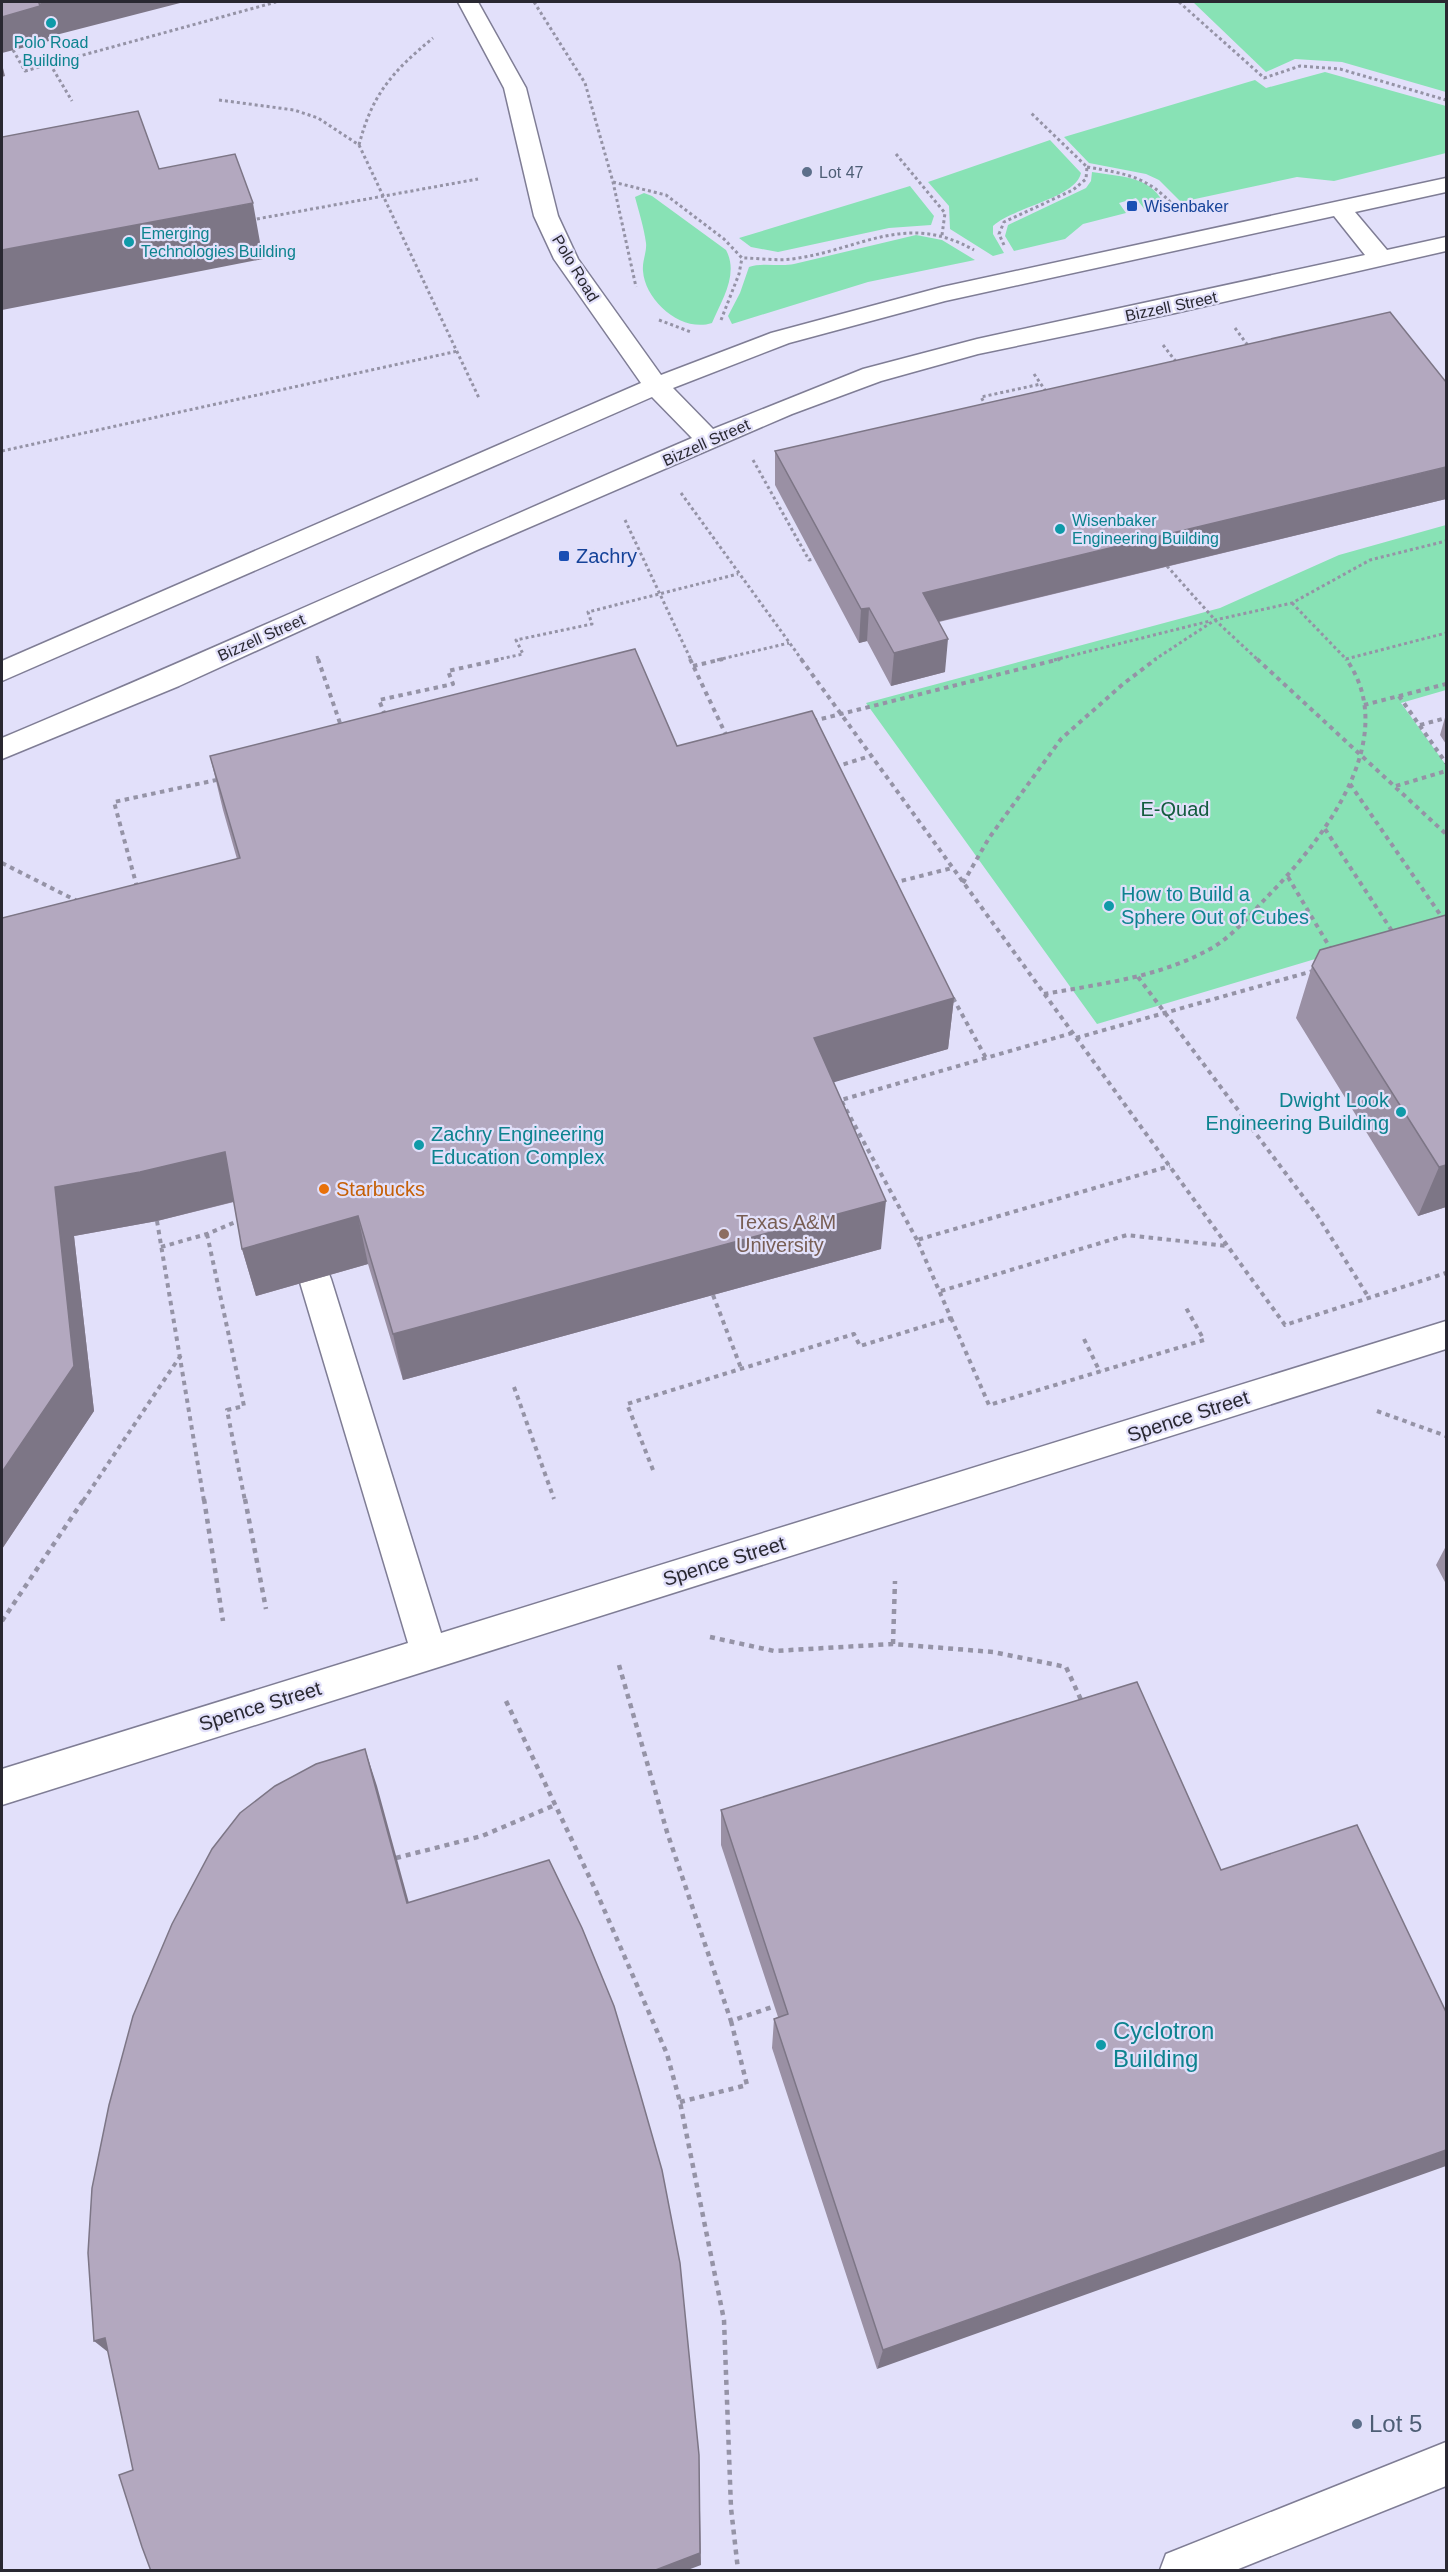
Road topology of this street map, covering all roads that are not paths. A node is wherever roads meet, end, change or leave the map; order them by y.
1 (468, 2) edge
2 (1446, 185) edge
3 (1339, 207) junction
4 (1446, 244) edge
5 (1382, 260) junction
6 (656, 386) junction
7 (709, 440) junction
8 (2, 672) edge
9 (2, 749) edge
10 (315, 1280) edge
11 (1446, 1335) edge
12 (429, 1653) junction
13 (2, 1787) edge
14 (1446, 2464) edge
15 (1182, 2571) edge

1 - 6 street, Polo Road
2 - 3 street
3 - 5 street
3 - 6 street
4 - 5 street, Bizzell Street
5 - 7 street, Bizzell Street
6 - 7 street, Polo Road
6 - 8 street
7 - 9 street, Bizzell Street
10 - 12 street
11 - 12 street, Spence Street
12 - 13 street, Spence Street
14 - 15 street

